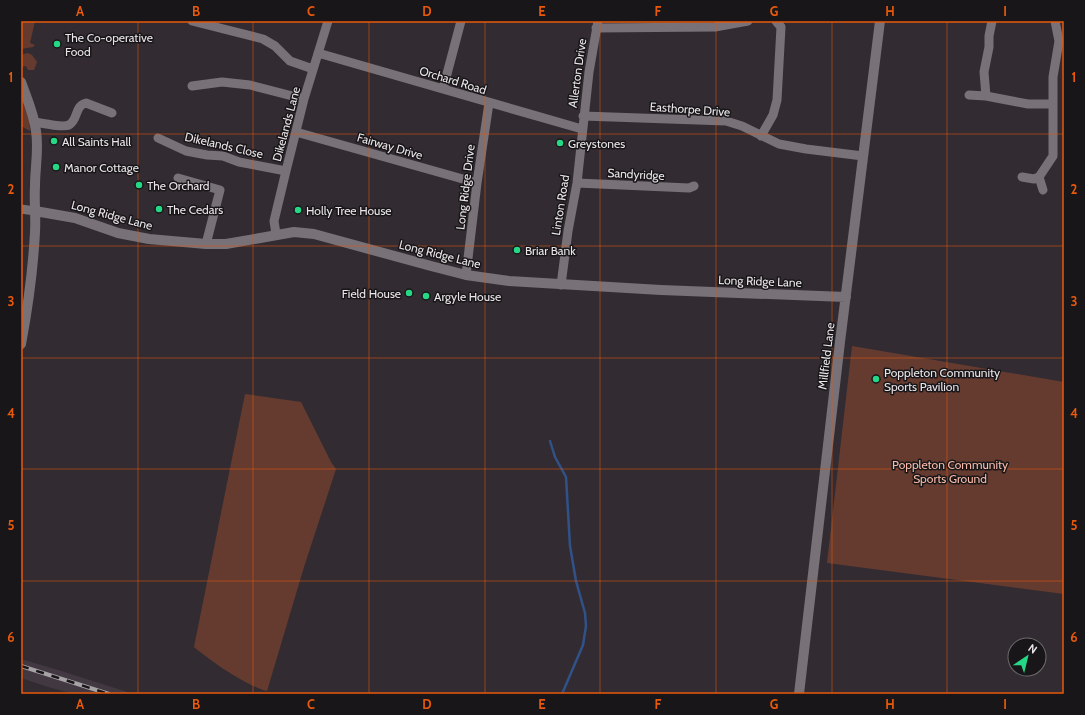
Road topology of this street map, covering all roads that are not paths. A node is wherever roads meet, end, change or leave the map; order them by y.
1 (192, 21) edge
2 (328, 21) edge
3 (461, 21) edge
4 (748, 21) edge
5 (776, 21) edge
6 (880, 21) edge
7 (992, 21) edge
8 (1053, 21) edge
9 (597, 24) edge
10 (318, 53) junction
11 (313, 69) junction
12 (21, 82) edge
13 (192, 86) dead end
14 (443, 89) junction
15 (969, 95) dead end
16 (986, 96) junction
17 (304, 100) junction
18 (489, 103) junction
19 (1052, 104) junction
20 (112, 113) dead end
21 (583, 116) junction
22 (34, 122) junction
23 (582, 129) junction
24 (296, 132) junction
25 (761, 136) junction
26 (158, 138) dead end
27 (863, 156) junction
28 (286, 171) junction
29 (1022, 177) dead end
30 (1039, 177) junction
31 (178, 178) dead end
32 (577, 183) junction
33 (477, 184) junction
34 (694, 186) dead end
35 (1043, 190) dead end
36 (21, 209) edge
37 (35, 211) junction
38 (276, 234) junction
39 (206, 244) junction
40 (466, 275) junction
41 (562, 285) junction
42 (846, 297) junction
43 (21, 344) edge
44 (799, 694) edge

1 - 11 street
2 - 10 street, Dikelands Lane
3 - 14 street
4 - 9 street
5 - 25 street
6 - 27 street, Millfield Lane
7 - 16 street
8 - 19 street
9 - 21 street, Allerton Drive
10 - 11 street, Dikelands Lane
10 - 14 street, Orchard Road
11 - 17 street, Dikelands Lane
12 - 22 street
13 - 17 street
14 - 18 street, Orchard Road
15 - 16 street
16 - 19 street
17 - 24 street, Dikelands Lane
18 - 23 street, Orchard Road
18 - 33 street, Long Ridge Drive
19 - 30 street
20 - 22 street
21 - 23 street, Allerton Drive
21 - 25 street, Easthorpe Drive
22 - 37 street
23 - 32 street, Linton Road
24 - 28 street, Dikelands Lane
24 - 33 street, Fairway Drive
25 - 27 street, Easthorpe Drive
26 - 28 street, Dikelands Close
27 - 42 street, Millfield Lane
28 - 38 street, Dikelands Lane
29 - 30 street
30 - 35 street
31 - 39 street
32 - 34 street, Sandyridge
32 - 41 street, Linton Road
33 - 40 street, Long Ridge Drive
36 - 37 street
37 - 39 street, Long Ridge Lane
37 - 43 street
38 - 39 street, Long Ridge Lane
38 - 40 street, Long Ridge Lane
40 - 41 street, Long Ridge Lane
41 - 42 street, Long Ridge Lane
42 - 44 street, Millfield Lane

